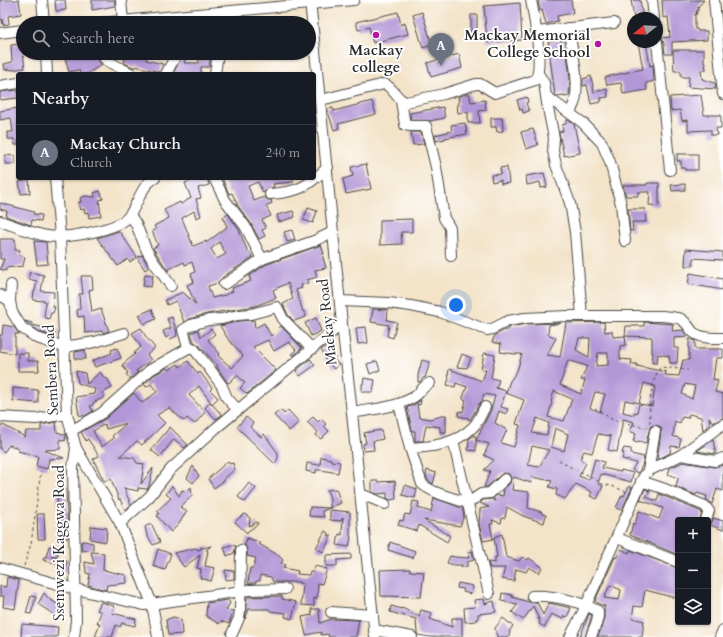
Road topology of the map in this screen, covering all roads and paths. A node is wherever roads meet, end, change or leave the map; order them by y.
1 (42, 0) edge
2 (121, 0) edge
3 (354, 0) edge
4 (530, 0) edge
5 (652, 0) edge
6 (714, 0) edge
7 (311, 2) edge
8 (219, 12) junction
9 (653, 12) edge
10 (43, 16) edge
11 (123, 16) edge
12 (200, 16) edge
13 (219, 16) edge
14 (312, 16) edge
15 (614, 23) dead end
16 (568, 28) junction
17 (16, 31) edge
18 (537, 32) junction
19 (0, 33) edge
20 (658, 48) edge
21 (46, 60) edge
22 (106, 60) edge
23 (173, 60) edge
24 (217, 60) edge
25 (315, 60) edge
26 (47, 72) edge
27 (128, 72) edge
28 (167, 72) edge
29 (215, 72) edge
30 (538, 73) junction
31 (16, 83) edge
32 (0, 86) edge
33 (318, 94) edge
34 (723, 94) edge
35 (546, 96) junction
36 (401, 101) junction
37 (569, 112) junction
38 (328, 167) junction
39 (670, 170) dead end
40 (316, 178) edge
41 (55, 180) edge
42 (152, 180) edge
43 (215, 180) edge
44 (314, 180) edge
45 (270, 194) dead end
46 (130, 215) junction
47 (0, 221) edge
48 (333, 232) junction
49 (60, 236) junction
50 (625, 241) dead end
51 (450, 256) dead end
52 (262, 259) junction
53 (224, 284) dead end
54 (11, 285) dead end
55 (171, 286) dead end
56 (0, 295) edge
57 (10, 301) junction
58 (340, 301) junction
59 (582, 316) junction
60 (342, 324) junction
61 (124, 332) dead end
62 (723, 338) edge
63 (64, 347) junction
64 (188, 347) junction
65 (312, 349) junction
66 (688, 370) dead end
67 (430, 383) dead end
68 (399, 404) junction
69 (485, 407) dead end
70 (595, 408) dead end
71 (238, 410) junction
72 (352, 413) junction
73 (67, 414) junction
74 (0, 417) edge
75 (723, 424) edge
76 (654, 430) junction
77 (71, 431) junction
78 (453, 440) junction
79 (76, 448) junction
80 (410, 448) junction
81 (681, 455) junction
82 (723, 458) edge
83 (559, 460) dead end
84 (41, 471) dead end
85 (648, 471) junction
86 (505, 480) dead end
87 (642, 481) junction
88 (360, 494) junction
89 (635, 497) junction
90 (468, 503) junction
91 (384, 504) dead end
92 (707, 517) edge
93 (120, 523) junction
94 (617, 538) junction
95 (240, 550) dead end
96 (675, 561) edge
97 (0, 568) edge
98 (22, 574) junction
99 (75, 589) junction
100 (285, 589) dead end
101 (240, 591) junction
102 (489, 594) dead end
103 (532, 596) dead end
104 (152, 604) junction
105 (586, 606) junction
106 (331, 612) dead end
107 (373, 615) junction
108 (723, 630) edge
109 (232, 634) dead end
110 (375, 634) edge
111 (74, 637) edge
112 (158, 637) edge
113 (412, 637) edge
114 (570, 637) edge
115 (591, 637) edge
116 (720, 637) edge

1 - 10 street
2 - 11 street
3 - 7 street
4 - 18 street
5 - 9 street
6 - 34 street
7 - 8 street
7 - 14 street, Mackay Road
8 - 12 street
8 - 13 street
15 - 16 street
16 - 18 street
16 - 37 street
17 - 19 street
18 - 30 street
20 - 39 street
21 - 26 street
22 - 27 street
23 - 28 street
24 - 29 street
25 - 33 street, Mackay Road
30 - 35 street
30 - 36 street
31 - 32 street
33 - 36 street
33 - 38 street, Mackay Road
35 - 37 street
35 - 59 street
36 - 51 street
37 - 50 street
38 - 40 street
38 - 48 street, Mackay Road
41 - 49 street, Sembera Road
42 - 46 street
43 - 52 street
44 - 45 street
46 - 49 street
46 - 55 street
47 - 49 street
48 - 52 street
48 - 58 street, Mackay Road
49 - 63 street, Sembera Road
52 - 53 street
54 - 57 street
56 - 57 street
57 - 63 street
58 - 59 street
58 - 60 street, Mackay Road
59 - 62 street
60 - 65 street
60 - 72 street, Mackay Road
61 - 63 street
63 - 73 street, Sembera Road
64 - 65 street
64 - 71 street
64 - 77 street
65 - 71 street
66 - 76 path
67 - 68 street
68 - 72 street
68 - 80 street
69 - 78 street
70 - 76 path
71 - 93 street
72 - 88 street, Mackay Road
73 - 74 street
73 - 77 street, Sembera Road
75 - 81 street
76 - 85 street
77 - 79 street, Sembera Road
78 - 80 street
78 - 90 street
79 - 93 street, Sembera Road
79 - 99 street, Ssemwezi Kaggwa Road
80 - 90 street
81 - 82 street
81 - 85 street
83 - 89 path
84 - 98 path
85 - 87 street
86 - 90 street
87 - 89 street
87 - 92 street
88 - 91 street
88 - 107 street, Mackay Road
89 - 94 street
90 - 102 street
93 - 104 street, Sembera Road
94 - 96 street
94 - 105 street
95 - 101 street
97 - 98 street
98 - 99 street
99 - 104 street
99 - 111 street, Ssemwezi Kaggwa Road
100 - 101 street
101 - 104 street
101 - 109 street
103 - 105 street
104 - 112 street, Sembera Road
105 - 114 street
105 - 115 street
106 - 107 street
107 - 110 street, Mackay Road
108 - 116 street
110 - 113 street

